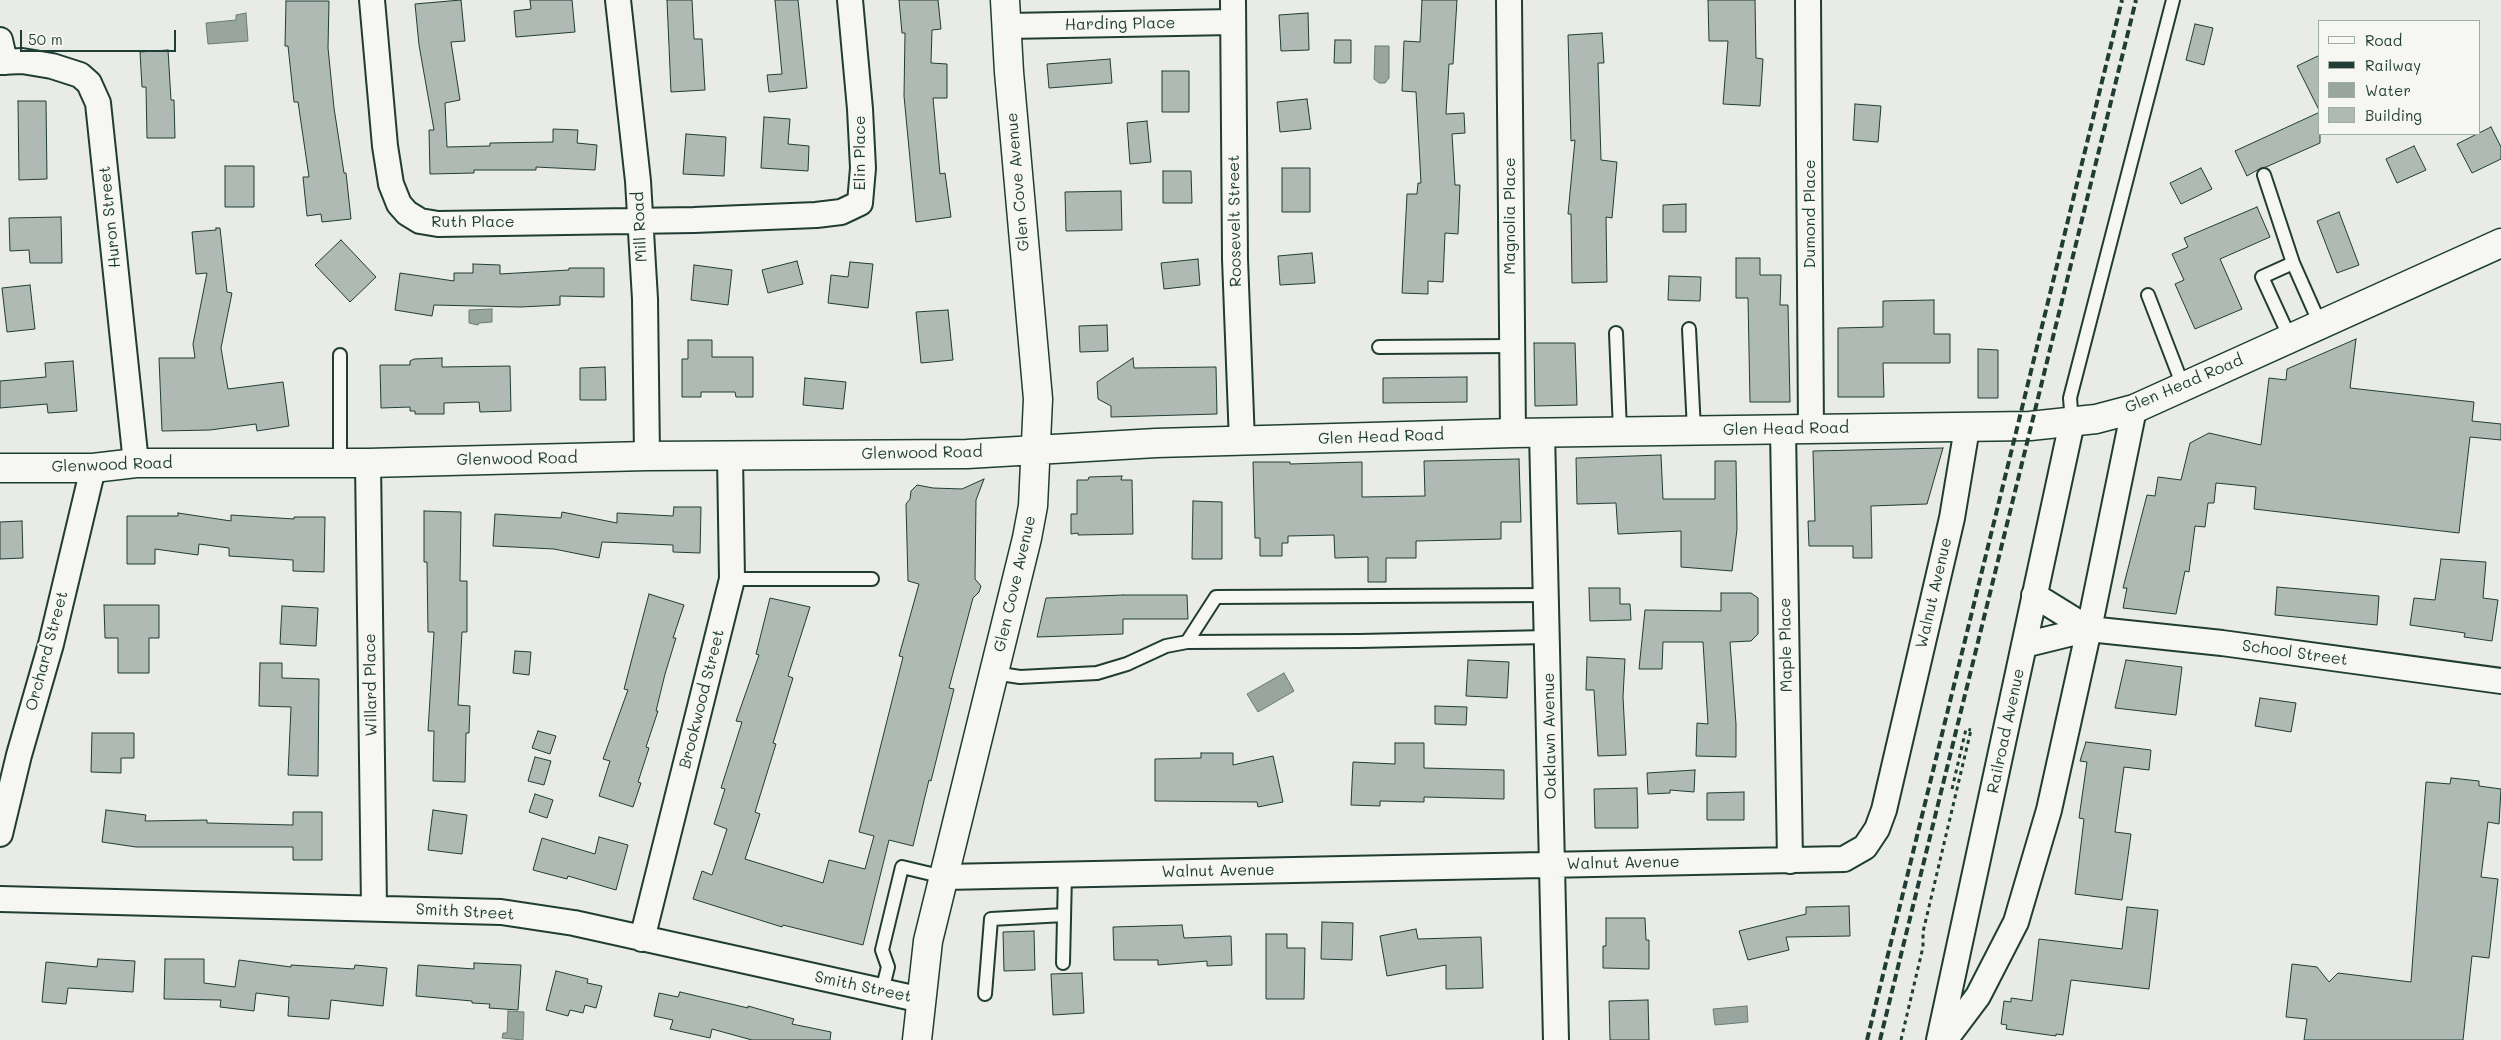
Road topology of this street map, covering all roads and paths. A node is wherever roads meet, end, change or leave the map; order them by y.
1 (372, 0) edge
2 (618, 0) edge
3 (850, 0) edge
4 (1509, 0) edge
5 (1808, 0) edge
6 (2173, 0) edge
7 (1233, 11) edge
8 (1006, 13) edge
9 (2, 55) edge
10 (2264, 174) dead end
11 (639, 220) junction
12 (2501, 243) edge
13 (2293, 263) junction
14 (2148, 295) dead end
15 (2320, 324) junction
16 (1689, 329) dead end
17 (1616, 332) dead end
18 (2290, 338) junction
19 (1511, 346) junction
20 (1379, 347) dead end
21 (340, 356) dead end
22 (2183, 386) junction
23 (2134, 408) junction
24 (2072, 422) junction
25 (1967, 428) junction
26 (1783, 429) junction
27 (1811, 429) junction
28 (1694, 430) junction
29 (1620, 431) junction
30 (1542, 432) junction
31 (1513, 433) junction
32 (1242, 442) junction
33 (1034, 450) junction
34 (647, 456) junction
35 (730, 456) junction
36 (136, 463) junction
37 (340, 463) junction
38 (368, 463) junction
39 (0, 468) edge
40 (93, 468) junction
41 (732, 579) junction
42 (872, 580) dead end
43 (1547, 595) junction
44 (2034, 595) junction
45 (2089, 630) junction
46 (1548, 636) junction
47 (1187, 642) junction
48 (2024, 645) junction
49 (994, 673) junction
50 (2501, 681) edge
51 (10, 754) edge
52 (1952, 789) dead end
53 (0, 834) edge
54 (1790, 861) junction
55 (1552, 864) junction
56 (1065, 874) junction
57 (944, 877) junction
58 (0, 899) edge
59 (374, 907) junction
60 (1064, 915) junction
61 (642, 939) junction
62 (1064, 963) dead end
63 (1913, 963) dead end
64 (1920, 964) junction
65 (882, 991) junction
66 (985, 994) dead end
67 (922, 1000) junction
68 (917, 1040) edge
69 (1556, 1040) edge
70 (1901, 1040) edge
71 (1939, 1040) edge
72 (1945, 1040) edge

1 - 11 street, Ruth Place
2 - 11 street, Mill Road
3 - 11 street, Elin Place
4 - 19 street, Magnolia Place
5 - 27 street, Dumond Place
6 - 24 lane
7 - 8 street, Harding Place
7 - 32 street, Roosevelt Street
8 - 33 main road, Glen Cove Avenue
9 - 36 street, Huron Street
10 - 13 lane
11 - 34 street, Mill Road
12 - 15 main road, Glen Head Road
13 - 15 lane
13 - 18 lane
14 - 22 lane
15 - 18 main road, Glen Head Road
16 - 28 lane
17 - 29 lane
18 - 22 main road, Glen Head Road
19 - 20 lane
19 - 31 street, Magnolia Place
21 - 37 lane
22 - 23 main road, Glen Head Road
23 - 24 main road, Glen Head Road
23 - 45 street
24 - 25 main road, Glen Head Road
24 - 44 street, Railroad Avenue
25 - 27 main road, Glen Head Road
25 - 54 street, Walnut Avenue
26 - 27 main road, Glen Head Road
26 - 28 main road, Glen Head Road
26 - 54 street, Maple Place
28 - 29 main road, Glen Head Road
29 - 30 main road, Glen Head Road
30 - 31 main road, Glen Head Road
30 - 43 street, Oaklawn Avenue
31 - 32 main road, Glen Head Road
32 - 33 main road, Glen Head Road
33 - 35 main road, Glenwood Road
33 - 49 main road, Glen Cove Avenue
34 - 35 main road, Glenwood Road
34 - 38 main road, Glenwood Road
35 - 41 street, Brookwood Street
36 - 37 main road, Glenwood Road
36 - 40 main road, Glenwood Road
37 - 38 main road, Glenwood Road
38 - 59 street, Willard Place
39 - 40 main road, Glenwood Road
40 - 51 street, Orchard Street
41 - 42 lane
41 - 61 street, Brookwood Street
43 - 46 street, Oaklawn Avenue
43 - 47 lane
44 - 45 street, School Street
44 - 48 street, Railroad Avenue
45 - 48 street, School Street
45 - 50 street, School Street
45 - 72 street
46 - 47 lane
46 - 55 street, Oaklawn Avenue
47 - 49 lane
48 - 71 street, Railroad Avenue
49 - 57 main road, Glen Cove Avenue
51 - 53 street, Orchard Street
52 - 64 path
54 - 55 street, Walnut Avenue
55 - 56 street, Walnut Avenue
55 - 69 street, Oaklawn Avenue
56 - 57 street, Walnut Avenue
56 - 60 lane
57 - 65 lane
57 - 67 main road, Glen Cove Avenue
58 - 59 street, Smith Street
59 - 61 street, Smith Street
60 - 62 lane
60 - 66 lane
61 - 65 street, Smith Street
63 - 64 path
64 - 70 path
65 - 67 street, Smith Street
67 - 68 main road, Glen Cove Avenue

